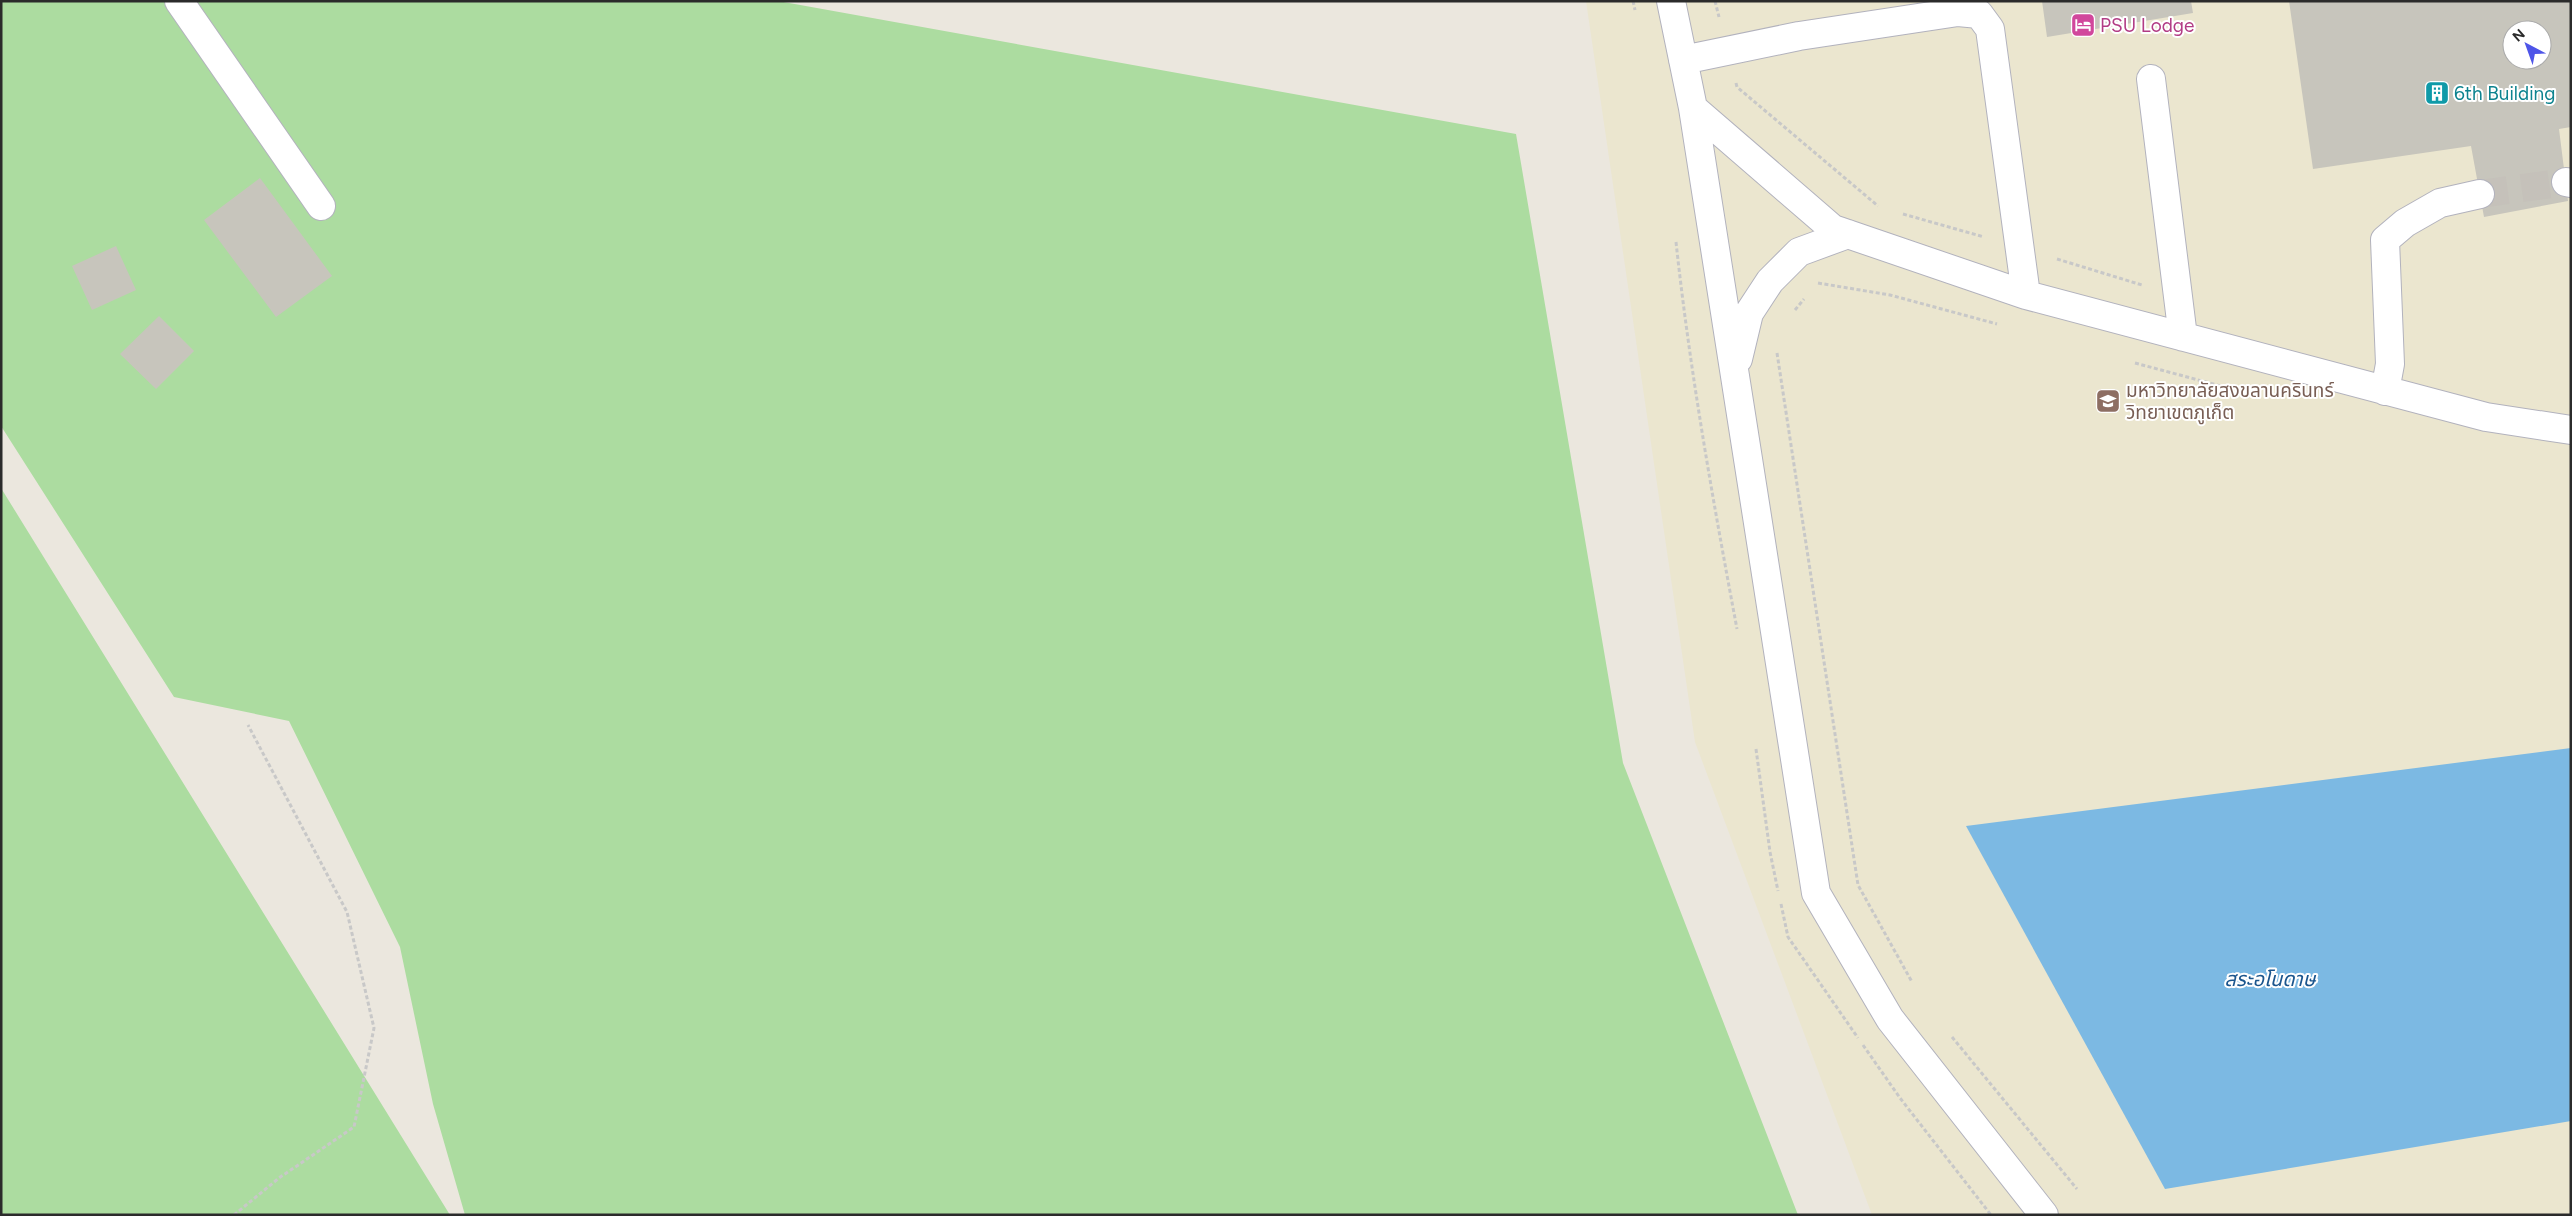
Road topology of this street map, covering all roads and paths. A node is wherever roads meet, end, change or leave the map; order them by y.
1 (179, 1) edge
2 (1671, 1) edge
3 (1715, 1) edge
4 (1727, 49) junction
5 (1683, 60) junction
6 (2151, 79) dead end
7 (1694, 108) junction
8 (2480, 194) tunnel mouth
9 (321, 206) dead end
10 (1888, 209) dead end
11 (1897, 212) dead end
12 (1848, 234) junction
13 (2019, 247) junction
14 (1812, 290) dead end
15 (2026, 295) junction
16 (2180, 296) junction
17 (1806, 298) dead end
18 (1793, 313) dead end
19 (2004, 326) dead end
20 (2183, 337) junction
21 (1776, 345) dead end
22 (2127, 360) dead end
23 (1735, 372) junction
24 (2232, 389) dead end
25 (2385, 392) junction
26 (2570, 432) edge
27 (248, 725) dead end
28 (1913, 984) dead end
29 (1947, 1031) dead end
30 (2077, 1189) dead end
31 (234, 1215) edge
32 (2044, 1215) edge

1 - 9 street
2 - 5 street
3 - 4 path
4 - 5 street
4 - 10 path
4 - 13 street
5 - 7 street
6 - 16 street
7 - 12 street
7 - 23 street
8 - 25 street
11 - 13 path
12 - 15 street
12 - 23 street
13 - 15 street
13 - 16 path
14 - 19 path
15 - 20 street
16 - 20 street
17 - 18 path
20 - 25 street
21 - 28 path
22 - 24 path
23 - 32 street
25 - 26 street
27 - 31 path
29 - 30 path

